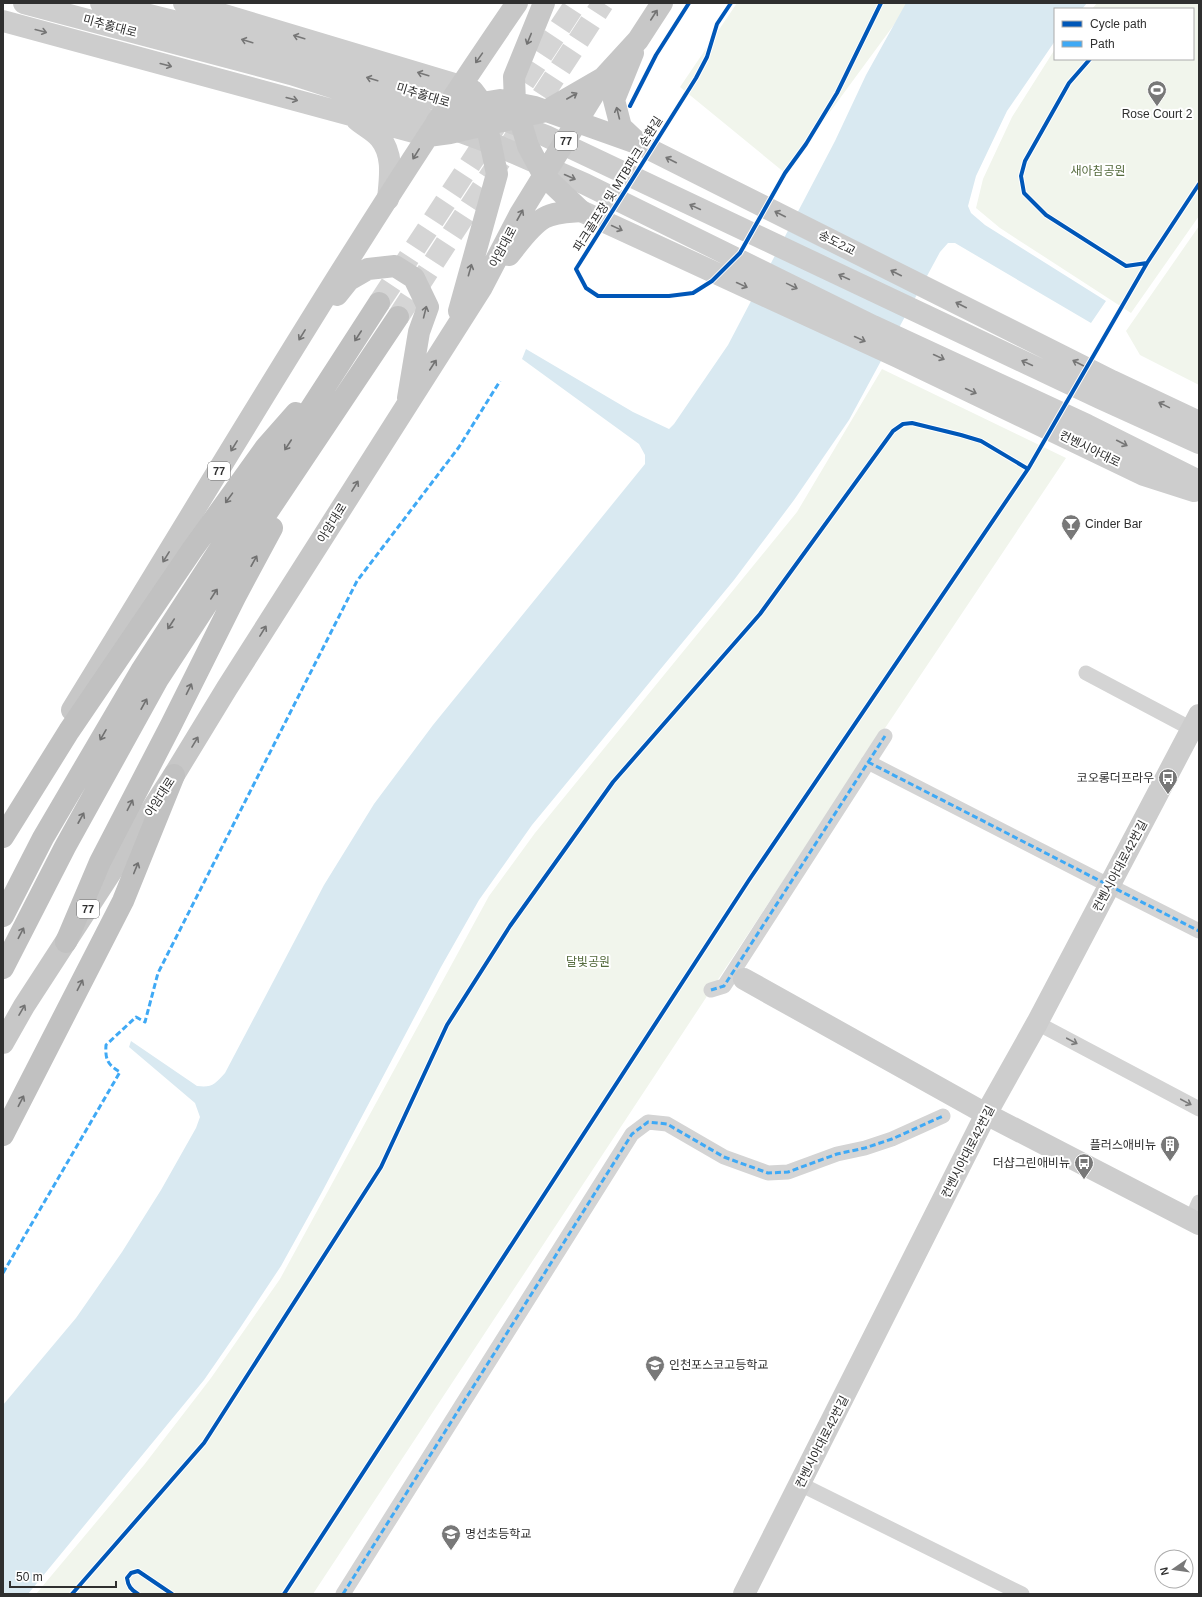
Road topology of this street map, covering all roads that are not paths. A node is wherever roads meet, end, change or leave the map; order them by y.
1 (24, 3) edge
2 (102, 3) edge
3 (184, 3) edge
4 (517, 3) edge
5 (544, 3) edge
6 (662, 3) edge
7 (3, 21) edge
8 (638, 40) junction
9 (605, 76) junction
10 (461, 86) junction
11 (482, 103) junction
12 (518, 110) junction
13 (546, 111) junction
14 (348, 114) junction
15 (577, 122) junction
16 (486, 124) junction
17 (438, 128) junction
18 (639, 144) junction
19 (544, 176) junction
20 (388, 199) junction
21 (581, 211) junction
22 (482, 287) junction
23 (380, 303) tunnel mouth
24 (318, 310) junction
25 (398, 317) tunnel mouth
26 (452, 335) junction
27 (901, 349) junction
28 (343, 360) junction
29 (1106, 389) junction
30 (407, 405) junction
31 (338, 406) junction
32 (1199, 422) edge
33 (1082, 434) junction
34 (1199, 443) edge
35 (1144, 475) junction
36 (1199, 481) edge
37 (1199, 492) edge
38 (1199, 502) edge
39 (1086, 673) dead end
40 (1196, 725) edge
41 (885, 736) dead end
42 (868, 762) junction
43 (174, 775) junction
44 (3, 821) edge
45 (3, 837) edge
46 (1110, 886) junction
47 (3, 916) edge
48 (1199, 931) edge
49 (66, 942) junction
50 (3, 968) edge
51 (744, 980) dead end
52 (711, 990) dead end
53 (1037, 1023) junction
54 (3, 1044) edge
55 (1199, 1109) edge
56 (986, 1114) junction
57 (943, 1116) dead end
58 (3, 1136) edge
59 (1196, 1215) edge
60 (800, 1484) junction
61 (343, 1594) edge
62 (744, 1594) edge
63 (1022, 1594) edge

1 - 17 main road, 미추홀대로
29 -> 2 main road, 미추홀대로
10 -> 3 main road
4 -> 10 main road, 77
5 -> 12 main road
8 -> 6 main road, 아암대로 / 77
7 -> 14 main road
8 - 9 main road, 아암대로 / 77
18 -> 8 main road
13 -> 9 main road
9 - 15 main road, 아암대로 / 77
10 - 11 main road
10 - 17 main road, 77
11 - 12 main road
11 - 16 main road
11 - 17 main road
12 - 13 main road
12 - 16 main road
12 - 19 main road
13 - 15 main road
14 - 17 main road
14 - 20 main road
15 - 18 main road
15 - 19 main road, 아암대로 / 77
16 - 17 main road
26 -> 16 main road
17 -> 20 main road, 77
17 -> 27 main road
29 -> 18 main road, 송도2교
19 - 21 main road
22 -> 19 main road, 아암대로 / 77
20 - 24 main road, 77
21 - 22 main road
21 -> 27 main road
22 - 26 main road, 아암대로 / 77
23 -> 28 highway
30 -> 24 main road
24 -> 44 main road, 77
25 - 31 highway
30 -> 26 main road, 아암대로 / 77
27 -> 33 main road, 컨벤시아대로
28 -> 45 highway
28 -> 47 highway
32 -> 29 main road
29 - 34 main road
43 -> 30 main road, 아암대로 / 77
49 -> 31 highway
50 -> 31 highway
33 - 35 main road, 컨벤시아대로
33 -> 36 main road, 컨벤시아대로
35 - 37 main road, 컨벤시아대로
35 - 38 main road
39 - 40 street
40 - 46 main road, 컨벤시아대로42번길
41 - 42 street
42 - 46 street
42 - 52 street
43 - 49 main road, 아암대로 / 77
58 -> 43 highway
46 - 48 street
46 - 53 main road, 컨벤시아대로42번길
54 -> 49 main road, 아암대로 / 77
51 - 56 main road
53 -> 55 street
53 - 56 main road, 컨벤시아대로42번길
56 - 59 main road
56 - 60 main road, 컨벤시아대로42번길
57 - 61 street
60 - 62 main road, 컨벤시아대로42번길
60 - 63 street

